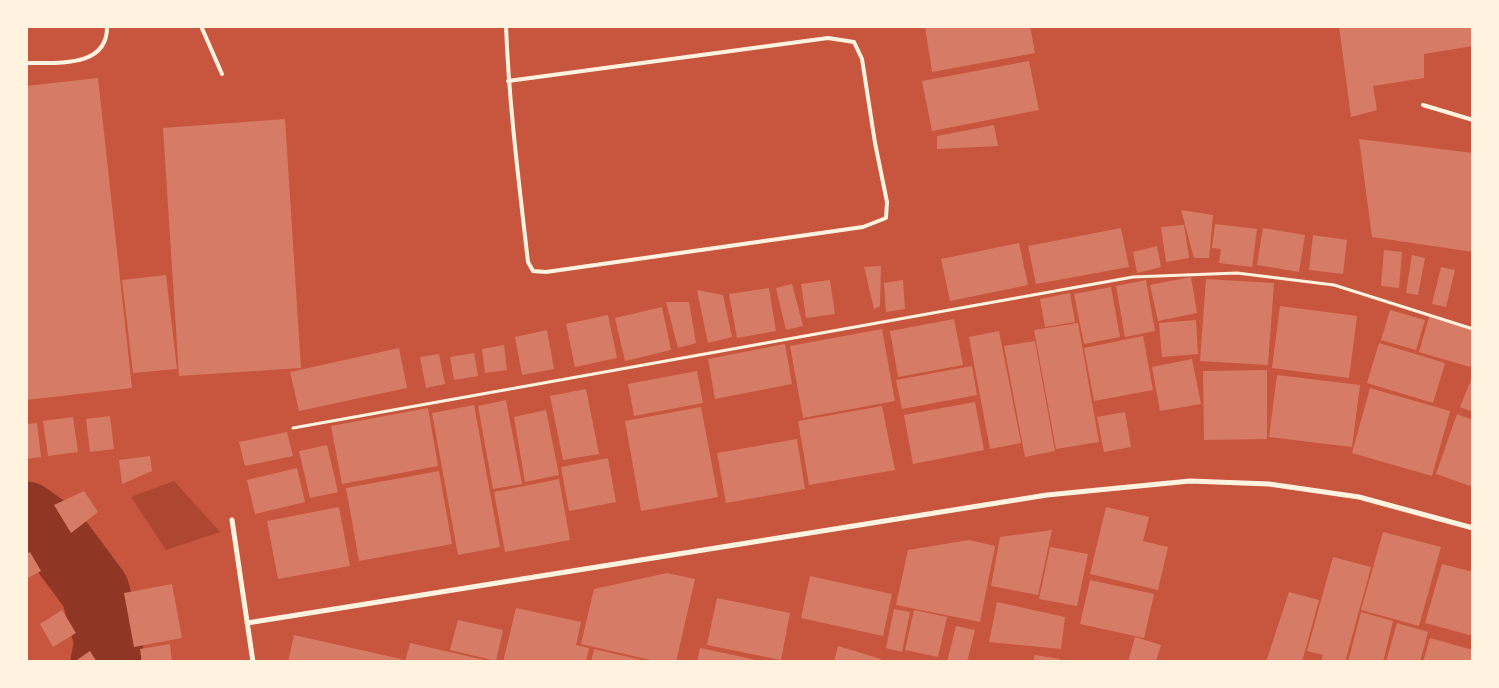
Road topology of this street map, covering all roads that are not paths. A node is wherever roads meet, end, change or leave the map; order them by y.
1 (107, 26) edge
2 (200, 26) edge
3 (506, 26) edge
4 (26, 63) edge
5 (222, 74) dead end
6 (508, 81) junction
7 (1423, 105) dead end
8 (1473, 120) edge
9 (232, 520) dead end
10 (1473, 528) edge
11 (247, 623) junction
12 (253, 662) edge

1 - 4 lane
2 - 5 lane
3 - 6 lane
6 - 6 lane
7 - 8 lane
9 - 11 street
10 - 11 street
11 - 12 street

